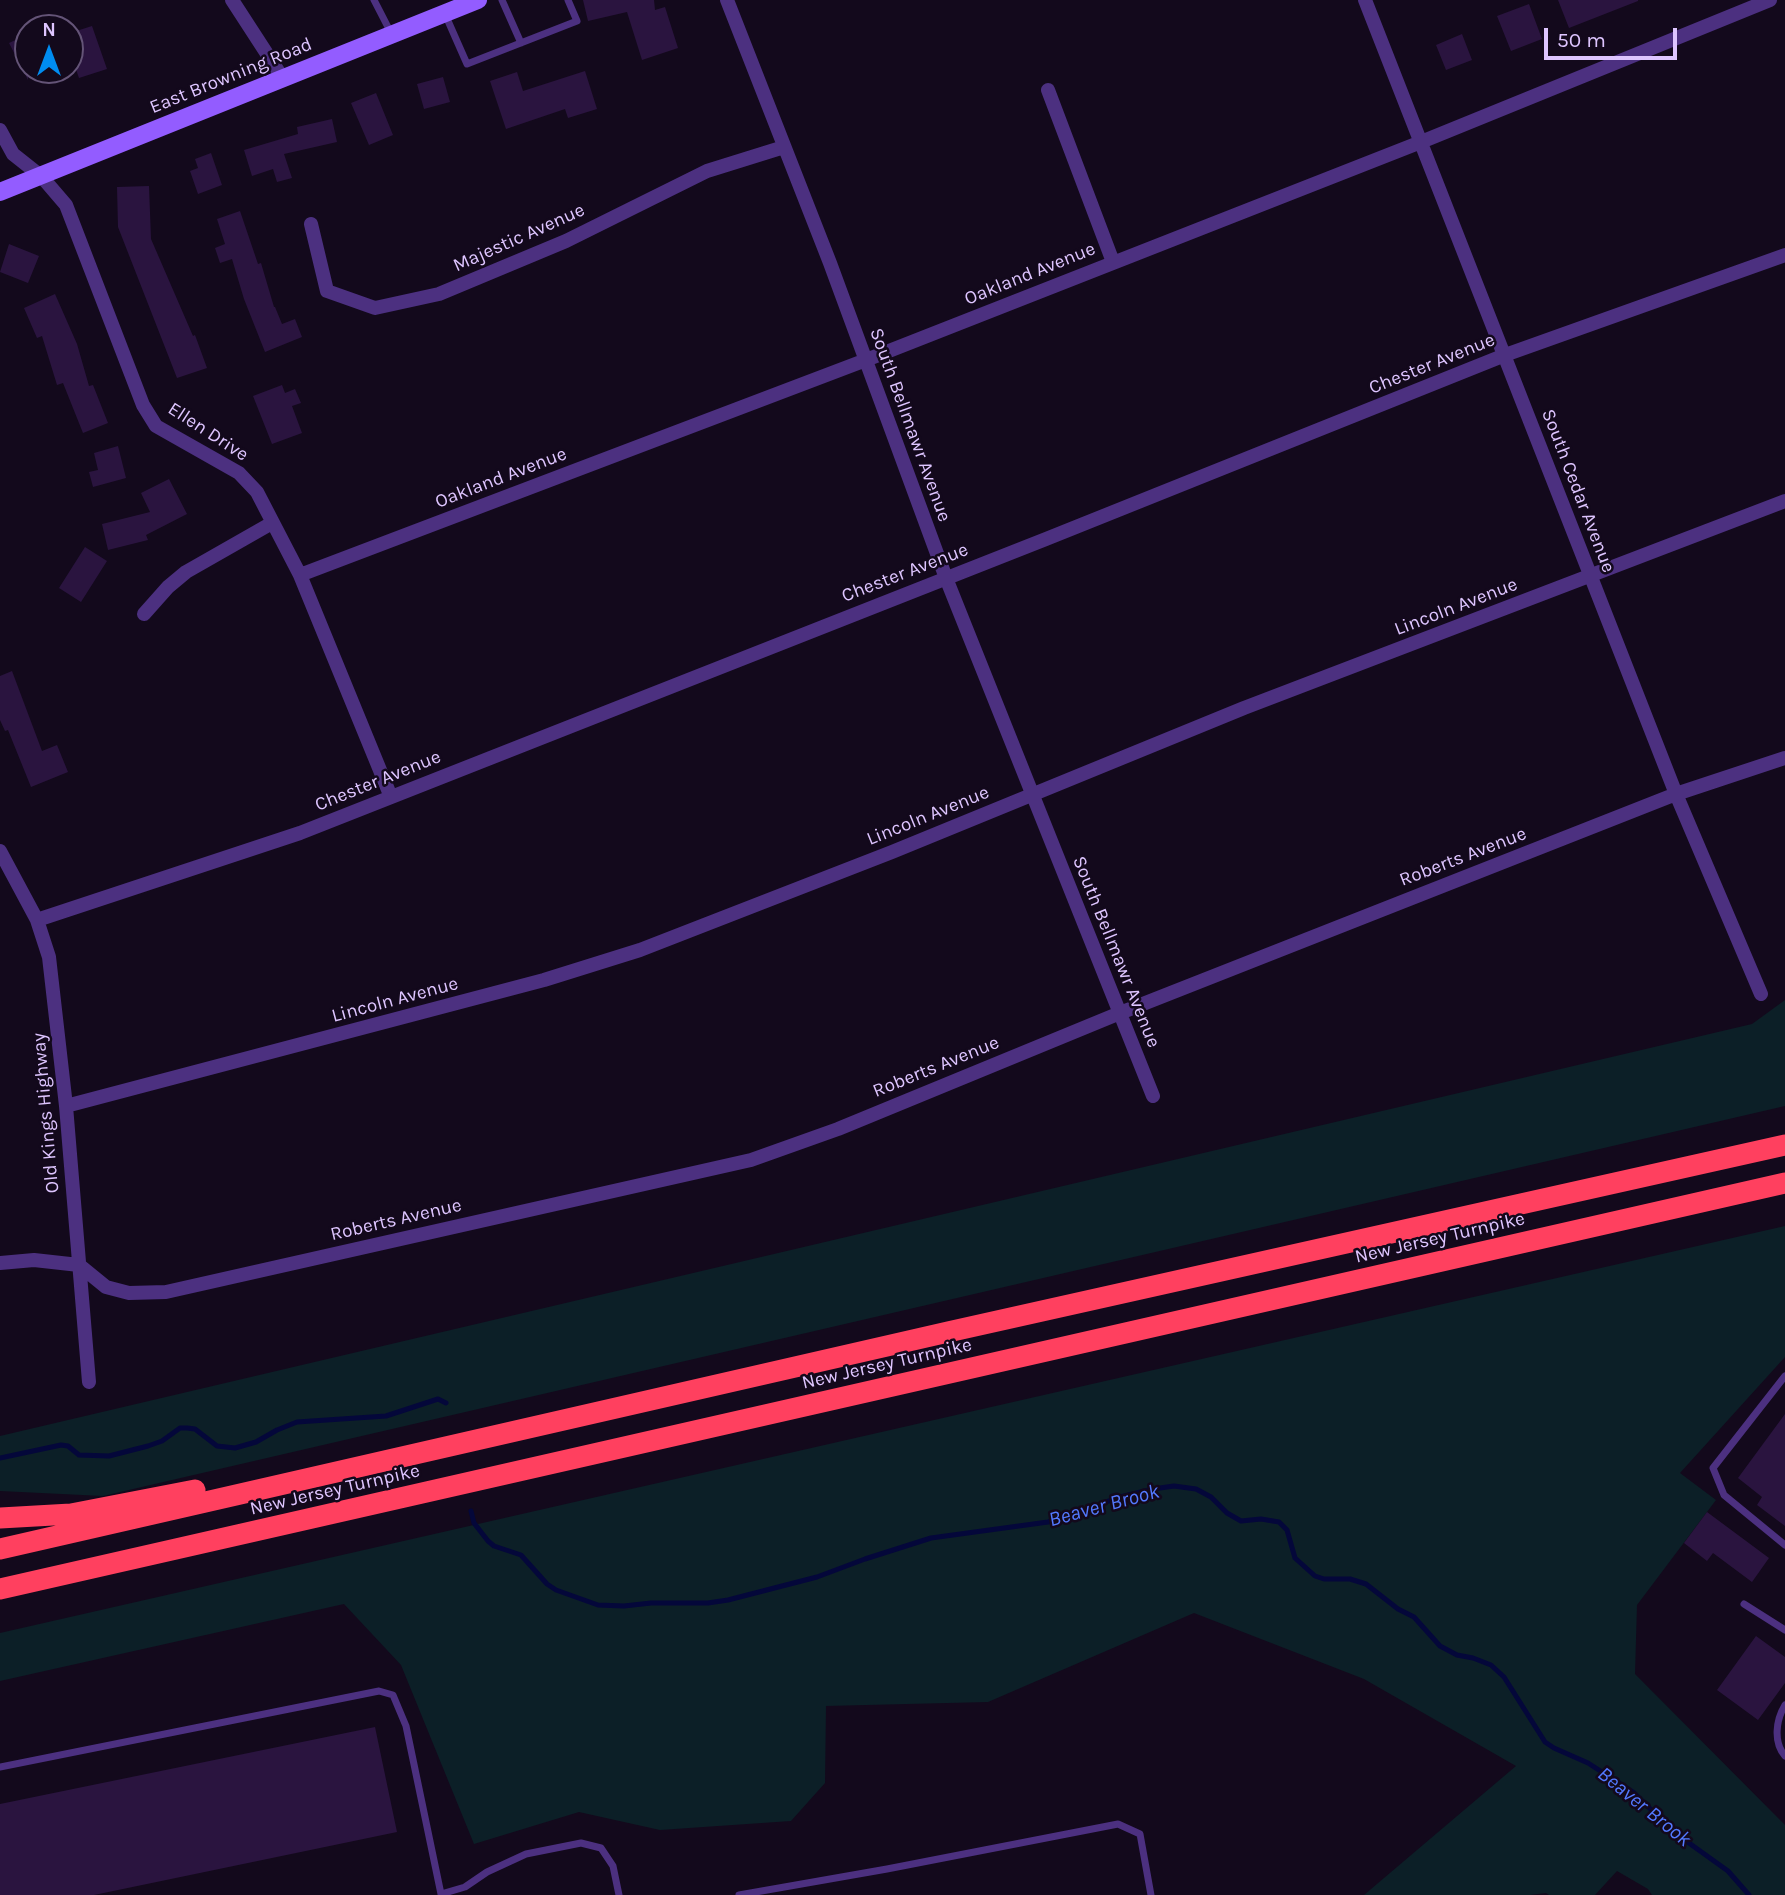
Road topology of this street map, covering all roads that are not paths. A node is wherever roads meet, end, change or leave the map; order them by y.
1 (232, 0) edge
2 (374, 0) edge
3 (478, 0) edge
4 (502, 0) edge
5 (568, 0) edge
6 (727, 0) edge
7 (1365, 0) edge
8 (1770, 0) edge
9 (444, 13) junction
10 (392, 34) junction
11 (521, 43) junction
12 (282, 77) junction
13 (1048, 90) dead end
14 (0, 130) edge
15 (1421, 142) junction
16 (784, 146) junction
17 (42, 177) junction
18 (0, 192) edge
19 (311, 224) dead end
20 (1785, 255) edge
21 (1113, 262) junction
22 (1505, 355) junction
23 (866, 360) junction
24 (1785, 501) edge
25 (272, 523) junction
26 (300, 575) junction
27 (1591, 576) junction
28 (946, 578) junction
29 (144, 614) dead end
30 (1785, 758) edge
31 (1032, 794) junction
32 (1676, 794) junction
33 (391, 797) junction
34 (0, 851) edge
35 (37, 920) junction
36 (1761, 994) dead end
37 (1120, 1013) junction
38 (1153, 1096) dead end
39 (66, 1106) junction
40 (1785, 1145) edge
41 (1785, 1182) edge
42 (0, 1263) edge
43 (79, 1265) junction
44 (1785, 1376) edge
45 (89, 1382) dead end
46 (343, 1471) junction
47 (0, 1518) edge
48 (1785, 1545) edge
49 (188, 1547) junction
50 (0, 1549) edge
51 (0, 1589) edge
52 (0, 1604) edge
53 (1744, 1604) dead end
54 (1785, 1630) edge
55 (1785, 1705) edge
56 (1785, 1756) edge
57 (0, 1768) edge
58 (440, 1895) edge
59 (619, 1895) edge
60 (739, 1895) edge
61 (1151, 1895) edge

1 - 12 street
2 - 10 lane
3 - 9 main road, East Browning Road
4 - 11 lane
5 - 11 lane
6 - 16 street, South Bellmawr Avenue
7 - 15 street, South Cedar Avenue
8 - 15 street, Oakland Avenue
9 - 10 main road, East Browning Road
9 - 11 lane
10 - 12 main road, East Browning Road
12 - 17 main road, East Browning Road
13 - 21 street
14 - 17 street, Ellen Drive
15 - 21 street, Oakland Avenue
15 - 22 street, South Cedar Avenue
16 - 19 street, Majestic Avenue
16 - 23 street, South Bellmawr Avenue
17 - 18 main road, East Browning Road
17 - 25 street, Ellen Drive
20 - 22 street, Chester Avenue
21 - 23 street, Oakland Avenue
22 - 27 street, South Cedar Avenue
22 - 28 street, Chester Avenue
23 - 26 street, Oakland Avenue
23 - 28 street, South Bellmawr Avenue
24 - 27 street, Lincoln Avenue
25 - 26 street, Ellen Drive
25 - 29 street
26 - 33 street, Ellen Drive
27 - 31 street, Lincoln Avenue
27 - 32 street, South Cedar Avenue
28 - 31 street, South Bellmawr Avenue
28 - 33 street, Chester Avenue
30 - 32 street, Roberts Avenue
31 - 37 street, South Bellmawr Avenue
31 - 39 street, Lincoln Avenue
32 - 36 street, South Cedar Avenue
32 - 37 street, Roberts Avenue
33 - 35 street, Chester Avenue
34 - 35 street, Old Kings Highway
35 - 39 street, Old Kings Highway
37 - 38 street, South Bellmawr Avenue
37 - 43 street, Roberts Avenue
39 - 43 street, Old Kings Highway
40 - 46 highway, New Jersey Turnpike
41 - 49 highway, New Jersey Turnpike
42 - 43 street
43 - 45 street, Old Kings Highway
44 - 48 lane
46 - 47 highway
46 - 50 highway, New Jersey Turnpike
49 - 51 highway, New Jersey Turnpike
49 - 52 highway
53 - 54 lane
55 - 56 lane
57 - 58 lane
58 - 59 lane
60 - 61 lane

